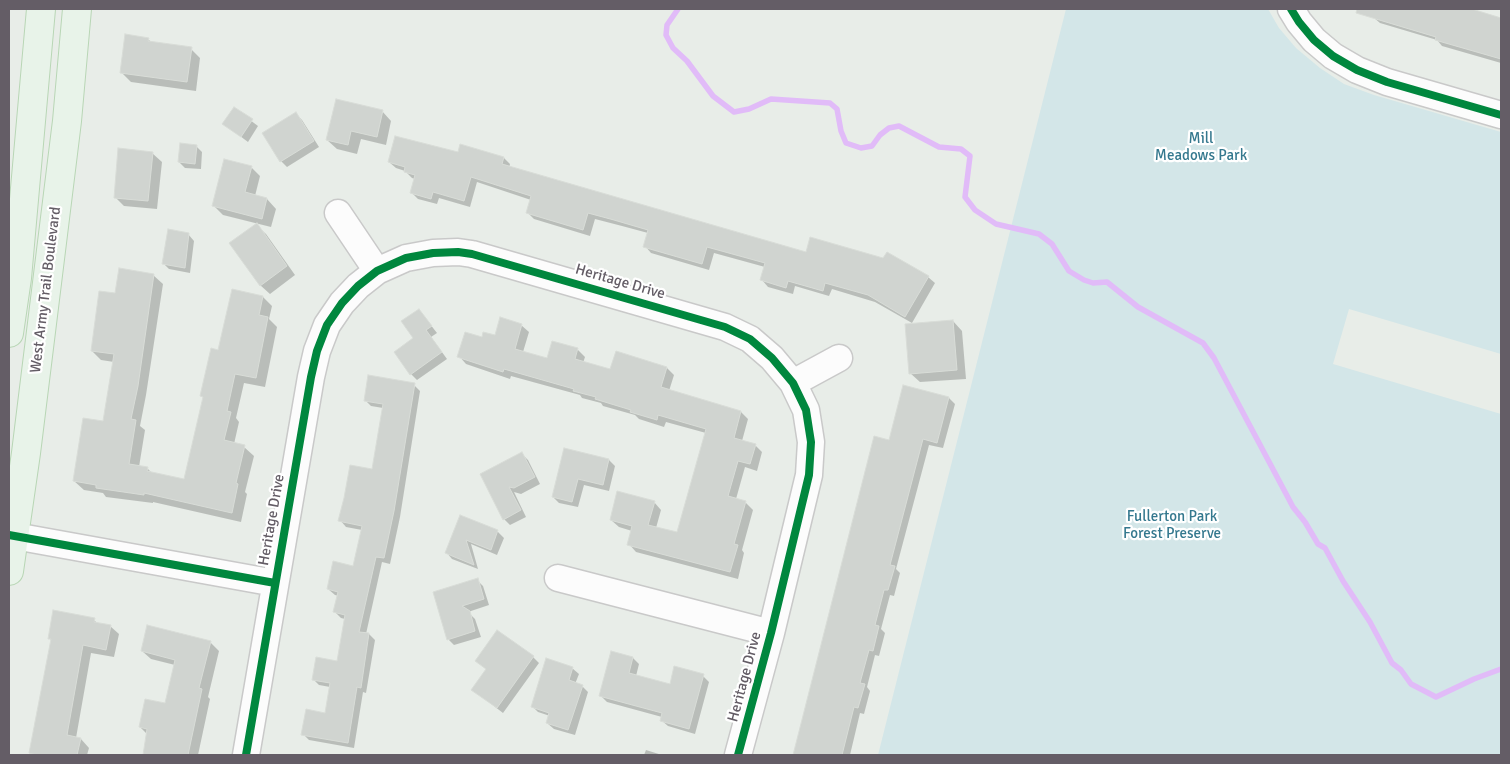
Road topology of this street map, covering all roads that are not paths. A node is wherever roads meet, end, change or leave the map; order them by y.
1 (41, 9) edge
2 (77, 9) edge
3 (1295, 16) edge
4 (1501, 114) edge
5 (338, 213) dead end
6 (377, 271) junction
7 (9, 333) edge
8 (839, 358) dead end
9 (793, 383) junction
10 (12, 535) edge
11 (9, 571) edge
12 (558, 578) dead end
13 (275, 583) junction
14 (771, 632) junction
15 (246, 755) edge
16 (738, 755) edge

1 - 7 main road, West Army Trail Boulevard
2 - 10 main road, West Army Trail Boulevard
3 - 4 street
5 - 6 street
6 - 9 street, Heritage Drive
6 - 13 street, Heritage Drive
8 - 9 street
9 - 14 street, Heritage Drive
10 - 11 main road, West Army Trail Boulevard
10 - 13 street, Heritage Drive
12 - 14 street, Heritage Drive
13 - 15 street, Heritage Drive
14 - 16 street, Heritage Drive

